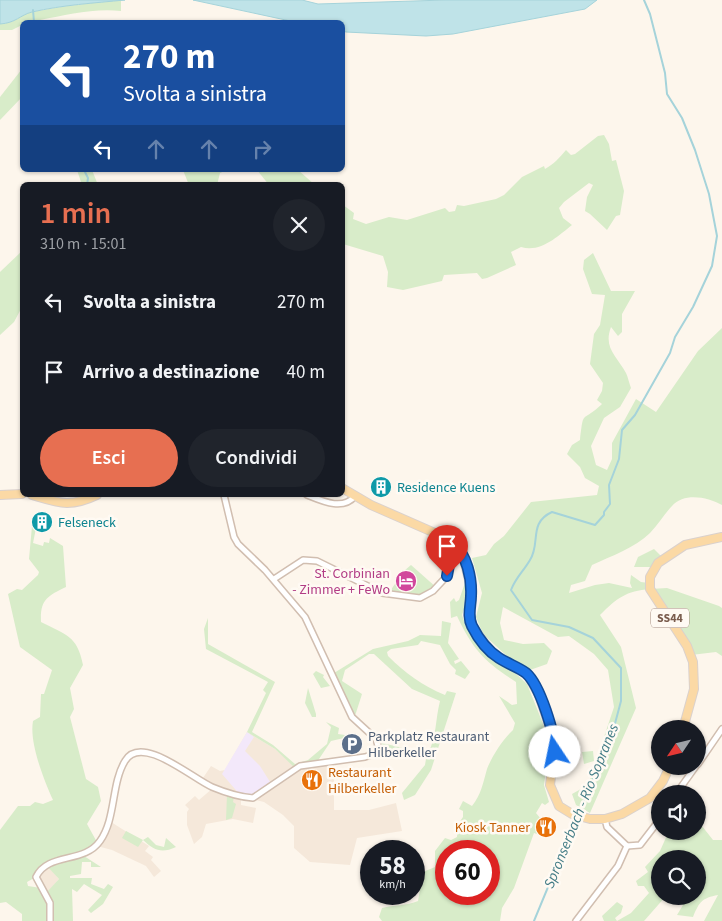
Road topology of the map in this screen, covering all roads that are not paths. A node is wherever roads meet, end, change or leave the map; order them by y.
1 (345, 490) edge
2 (20, 494) edge
3 (0, 495) edge
4 (355, 496) junction
5 (38, 497) edge
6 (91, 497) edge
7 (224, 497) edge
8 (313, 497) edge
9 (722, 537) edge
10 (705, 540) junction
11 (722, 541) edge
12 (453, 543) junction
13 (274, 580) junction
14 (685, 720) edge
15 (722, 729) edge
16 (706, 752) edge
17 (666, 775) edge
18 (605, 819) junction
19 (651, 830) edge
20 (627, 846) junction
21 (50, 921) edge
22 (576, 921) edge

1 - 4 main road
2 - 3 main road
4 - 8 street
4 - 12 main road
5 - 6 main road
7 - 13 street
9 - 10 main road, SS44
10 - 11 street
10 - 14 main road, SS44
12 - 13 street
12 - 18 main road
13 - 21 street
15 - 16 street
17 - 18 main road
18 - 20 street
19 - 20 street
20 - 22 street

